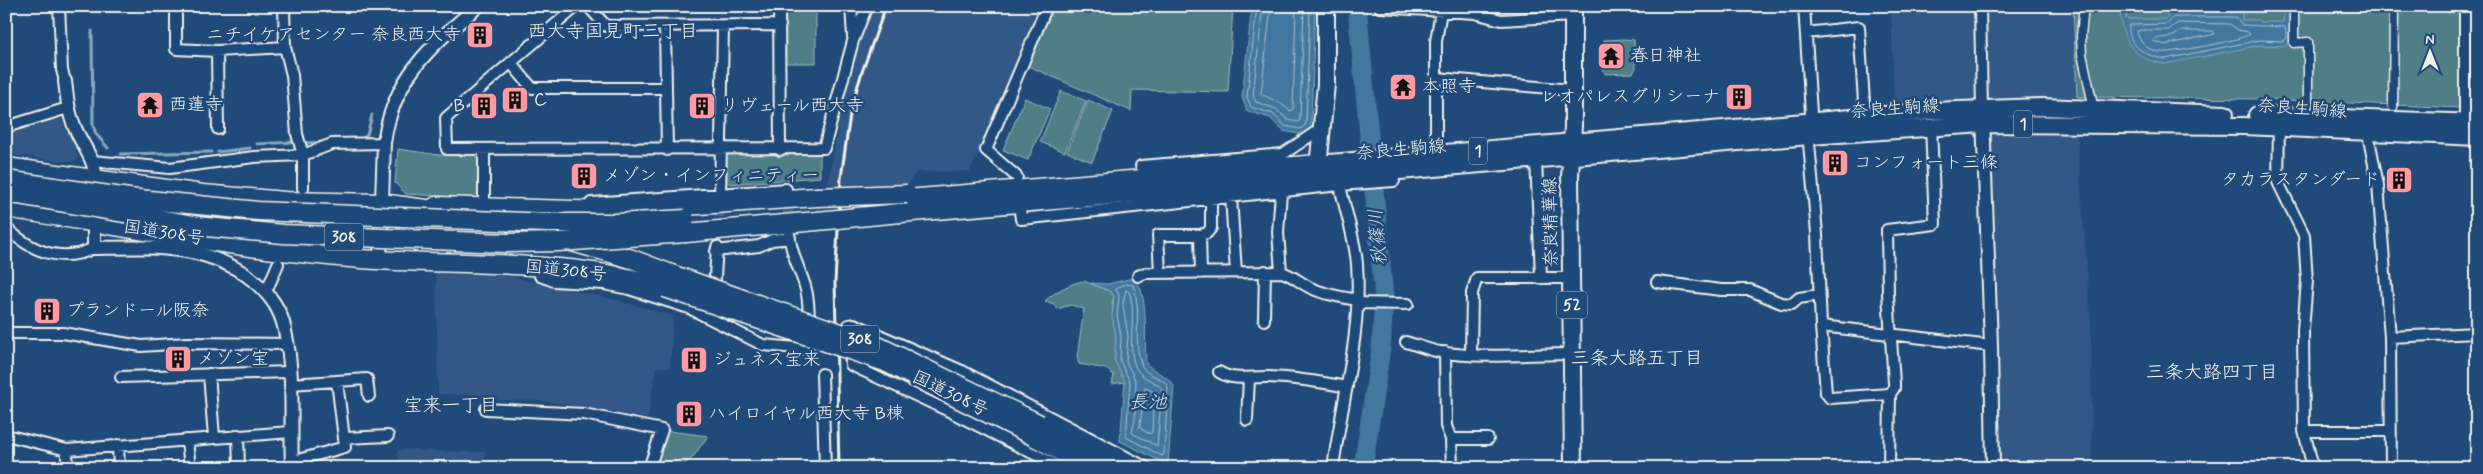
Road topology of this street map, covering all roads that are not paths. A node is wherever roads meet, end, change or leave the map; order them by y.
1 (59, 6) edge
2 (176, 6) edge
3 (284, 6) edge
4 (478, 6) edge
5 (588, 6) edge
6 (779, 6) edge
7 (851, 6) edge
8 (868, 6) edge
9 (1047, 6) edge
10 (1326, 6) edge
11 (1804, 6) edge
12 (1980, 6) edge
13 (2084, 6) edge
14 (2294, 6) edge
15 (2394, 6) edge
16 (2465, 6) edge
17 (1380, 7) edge
18 (570, 8) edge
19 (1476, 10) edge
20 (1574, 11) edge
21 (1441, 12) junction
22 (780, 25) junction
23 (665, 26) junction
24 (723, 26) junction
25 (1806, 33) junction
26 (853, 41) junction
27 (285, 46) junction
28 (217, 51) junction
29 (511, 63) junction
30 (1437, 78) junction
31 (65, 81) joint
32 (665, 88) junction
33 (1572, 90) junction
34 (2092, 100) dead end
35 (2308, 104) dead end
36 (68, 108) junction
37 (2393, 108) dead end
38 (1983, 116) junction
39 (1865, 117) junction
40 (2471, 122) edge
41 (1931, 126) junction
42 (6, 127) edge
43 (2279, 127) junction
44 (218, 128) dead end
45 (1322, 128) junction
46 (1811, 129) junction
47 (2368, 134) junction
48 (2477, 137) edge
49 (384, 142) junction
50 (484, 149) junction
51 (1571, 149) junction
52 (667, 150) junction
53 (720, 150) junction
54 (780, 150) junction
55 (303, 155) junction
56 (1436, 155) junction
57 (1536, 159) junction
58 (92, 161) junction
59 (1141, 166) dead end
60 (6, 167) edge
61 (1389, 170) junction
62 (1317, 171) junction
63 (1340, 174) junction
64 (96, 179) junction
65 (6, 180) edge
66 (1013, 184) junction
67 (58, 188) junction
68 (303, 188) dead end
69 (786, 192) dead end
70 (6, 193) edge
71 (1281, 193) junction
72 (720, 196) junction
73 (1231, 197) junction
74 (1211, 199) junction
75 (904, 202) junction
76 (381, 203) junction
77 (6, 208) edge
78 (484, 208) junction
79 (817, 208) junction
80 (503, 209) junction
81 (1020, 212) dead end
82 (93, 223) junction
83 (6, 228) edge
84 (686, 231) junction
85 (1200, 235) junction
86 (94, 248) junction
87 (380, 252) junction
88 (632, 259) junction
89 (278, 264) dead end
90 (539, 268) junction
91 (1265, 271) junction
92 (1236, 272) junction
93 (1281, 272) junction
94 (1160, 273) junction
95 (1200, 273) junction
96 (1138, 276) dead end
97 (1540, 276) junction
98 (1572, 278) junction
99 (668, 281) junction
100 (1657, 282) dead end
101 (266, 292) junction
102 (1819, 295) junction
103 (1358, 302) junction
104 (1406, 304) dead end
105 (712, 320) junction
106 (1264, 320) dead end
107 (1821, 326) junction
108 (6, 333) edge
109 (1890, 334) junction
110 (2477, 334) edge
111 (2390, 337) junction
112 (1406, 342) dead end
113 (288, 344) junction
114 (1991, 346) junction
115 (1445, 352) junction
116 (1471, 354) junction
117 (1572, 354) junction
118 (1219, 372) dead end
119 (209, 374) junction
120 (822, 374) dead end
121 (121, 377) dead end
122 (290, 378) junction
123 (1249, 378) junction
124 (337, 381) junction
125 (1347, 388) junction
126 (1890, 394) junction
127 (369, 396) dead end
128 (486, 409) dead end
129 (1247, 420) dead end
130 (1037, 430) junction
131 (2304, 431) junction
132 (2390, 431) junction
133 (290, 432) junction
134 (6, 435) edge
135 (238, 435) junction
136 (388, 436) dead end
137 (214, 437) junction
138 (345, 438) junction
139 (1451, 439) junction
140 (1488, 439) dead end
141 (187, 440) junction
142 (118, 445) junction
143 (66, 450) junction
144 (291, 465) edge
145 (67, 468) edge
146 (119, 468) edge
147 (190, 468) edge
148 (239, 468) edge
149 (648, 468) edge
150 (825, 468) edge
151 (1062, 468) edge
152 (1092, 468) edge
153 (1123, 468) edge
154 (1147, 468) edge
155 (1333, 468) edge
156 (1452, 468) edge
157 (1573, 468) edge
158 (1889, 468) edge
159 (1993, 468) edge
160 (2313, 468) edge
161 (2390, 468) edge

1 - 31 street
2 - 28 street
3 - 27 street
4 - 49 street
5 - 23 street
6 - 22 street
7 - 26 street
8 - 26 street
9 - 66 street
10 - 45 main road
11 - 25 street
12 - 38 street
13 - 34 street
14 - 35 street
15 - 37 street
16 - 40 street
17 - 21 street
18 - 29 street
19 - 20 street
19 - 21 street
20 - 33 main road, 奈良精華線 / 52
21 - 30 street
22 - 24 street
22 - 54 street
23 - 24 street
23 - 32 street
24 - 53 street
25 - 39 street
25 - 46 street
26 - 54 street
27 - 28 street
27 - 55 street
28 - 44 street
29 - 32 street
29 - 50 street
30 - 33 street
30 - 56 street
31 - 36 street
32 - 52 street
33 - 51 main road, 奈良精華線 / 52
36 - 42 street
36 - 58 street
38 - 39 main road, 奈良生駒線 / 1
38 - 40 main road, 奈良生駒線 / 1
38 - 41 main road, 奈良生駒線 / 1
38 - 43 main road, 奈良生駒線 / 1
38 - 114 street
39 - 46 main road, 奈良生駒線 / 1
41 - 46 main road, 奈良生駒線 / 1
41 - 109 street
43 - 47 main road, 奈良生駒線 / 1
43 - 131 street
45 - 59 street
45 - 62 main road
46 - 51 main road, 奈良生駒線 / 1
46 - 102 street
47 - 48 main road, 奈良生駒線 / 1
47 - 111 street
49 - 55 street
49 - 76 street
50 - 52 street
50 - 78 street
51 - 56 main road, 奈良生駒線 / 1
51 - 57 main road, 奈良生駒線 / 1
51 - 98 main road, 奈良精華線 / 52
52 - 53 street
53 - 54 street
53 - 72 street
55 - 58 street
55 - 68 street
56 - 61 main road, 奈良生駒線 / 1
57 - 61 main road, 奈良生駒線 / 1
57 - 97 street
58 - 64 street
60 - 64 highway, 国道308号 / 308
61 - 63 main road, 奈良生駒線 / 1
62 - 63 main road, 奈良生駒線 / 1
62 - 66 highway
62 - 75 highway, 国道308号
63 - 71 street
63 - 103 street
64 - 76 highway, 国道308号 / 308
64 - 82 street
65 - 67 highway, 国道308号 / 308, bridge
66 - 75 highway
67 - 84 highway, 国道308号 / 308, bridge
67 - 88 highway, 308, bridge
69 - 72 street
70 - 84 highway, 国道308号 / 308, bridge
71 - 73 street
71 - 93 street
72 - 80 street
73 - 74 street
73 - 92 street
74 - 81 street
74 - 85 street
75 - 79 highway, bridge
75 - 79 highway, 国道308号 / 308, bridge
76 - 78 highway
76 - 87 street
76 - 88 highway, 国道308号 / 308
77 - 82 highway, 国道308号
78 - 80 highway
79 - 80 highway
79 - 84 highway, 国道308号 / 308
82 - 86 street
82 - 87 highway, 国道308号
83 - 86 street
84 - 87 highway
85 - 94 street
85 - 95 street
86 - 101 street
87 - 90 highway, 国道308号 / 308
88 - 99 highway, 国道308号 / 308
89 - 101 street
90 - 99 highway, 国道308号 / 308
90 - 105 street
91 - 92 street
91 - 93 street
91 - 106 street
92 - 95 street
93 - 103 street
94 - 95 street
94 - 96 street
97 - 98 street
97 - 116 street
98 - 117 main road, 奈良精華線 / 52
99 - 130 highway, 国道308号 / 308, bridge
100 - 102 street
101 - 113 street
102 - 107 street
103 - 104 street
103 - 125 street
105 - 105 street
107 - 109 street
107 - 126 street
108 - 113 street
109 - 114 street
109 - 126 street
110 - 111 street
111 - 132 street
112 - 115 street
113 - 122 street
114 - 159 street
115 - 116 street
115 - 139 street
116 - 117 street
117 - 157 main road, 奈良精華線 / 52
118 - 123 street
119 - 121 street
119 - 122 street
119 - 137 street
120 - 150 street
122 - 124 street
122 - 133 street
123 - 125 street
123 - 129 street
124 - 127 street
124 - 138 street
125 - 155 street
126 - 158 street
128 - 149 street
130 - 152 highway, 国道308号 / 308
130 - 153 highway, 国道308号 / 308
131 - 132 street
131 - 160 street
132 - 161 street
133 - 135 street
133 - 144 street
134 - 143 street
135 - 137 street
135 - 148 street
136 - 138 street
137 - 141 street
138 - 144 street
139 - 140 street
139 - 156 street
141 - 142 street
141 - 147 street
142 - 143 street
142 - 146 street
143 - 145 street
151 - 154 street

